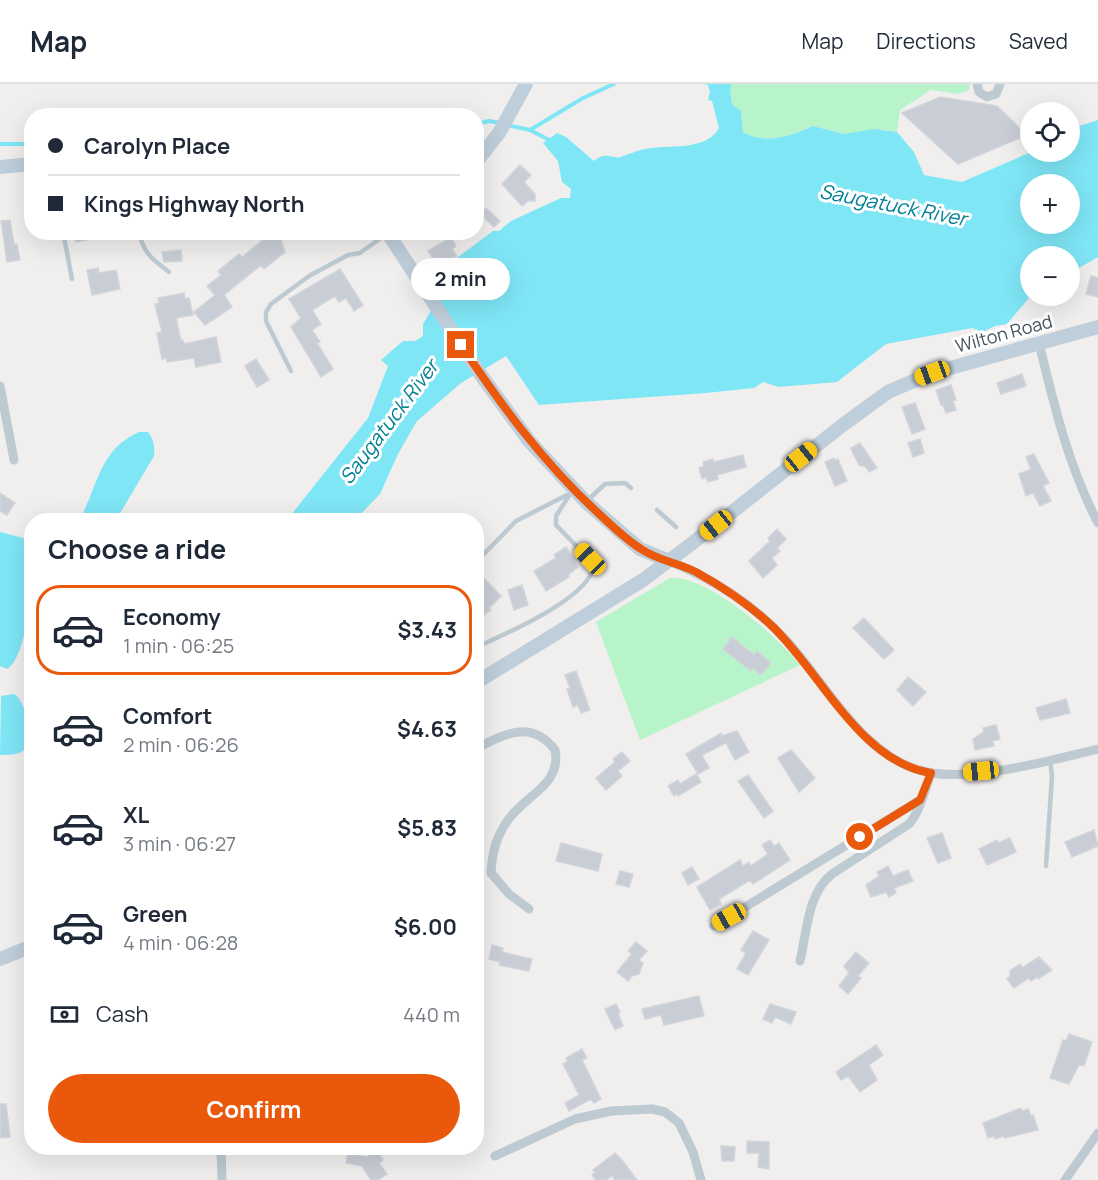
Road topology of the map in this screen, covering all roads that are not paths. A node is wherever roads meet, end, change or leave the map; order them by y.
1 (526, 84) edge
2 (977, 84) edge
3 (1000, 84) edge
4 (484, 153) edge
5 (24, 166) edge
6 (0, 167) edge
7 (65, 240) edge
8 (141, 240) edge
9 (378, 240) edge
10 (393, 240) edge
11 (169, 272) dead end
12 (72, 279) dead end
13 (1098, 327) edge
14 (1039, 343) junction
15 (291, 371) dead end
16 (0, 386) edge
17 (14, 460) dead end
18 (631, 488) dead end
19 (570, 492) junction
20 (586, 502) junction
21 (657, 510) dead end
22 (1098, 523) edge
23 (675, 526) dead end
24 (484, 554) edge
25 (669, 561) junction
26 (484, 643) edge
27 (484, 678) edge
28 (484, 745) edge
29 (1098, 749) edge
30 (1050, 760) junction
31 (931, 773) junction
32 (920, 800) junction
33 (1046, 866) dead end
34 (529, 909) dead end
35 (714, 926) dead end
36 (24, 949) edge
37 (0, 959) edge
38 (800, 961) dead end
39 (1098, 1133) edge
40 (221, 1155) edge
41 (495, 1156) dead end
42 (222, 1180) edge
43 (701, 1180) edge
44 (1065, 1180) edge

1 - 4 main road
2 - 3 street
5 - 6 main road
7 - 12 lane
8 - 11 lane
9 - 15 lane
10 - 19 main road
13 - 14 main road, Wilton Road
14 - 22 street
14 - 25 main road, Wilton Road
16 - 17 street
18 - 20 lane
19 - 20 main road
19 - 24 lane
19 - 26 lane
20 - 25 main road
21 - 23 lane
25 - 27 main road, Wilton Road
25 - 31 street
28 - 34 street
29 - 30 street
30 - 31 street
30 - 33 lane
31 - 32 street
32 - 35 street
32 - 38 street
36 - 37 main road
39 - 44 street
40 - 42 street
41 - 43 street

